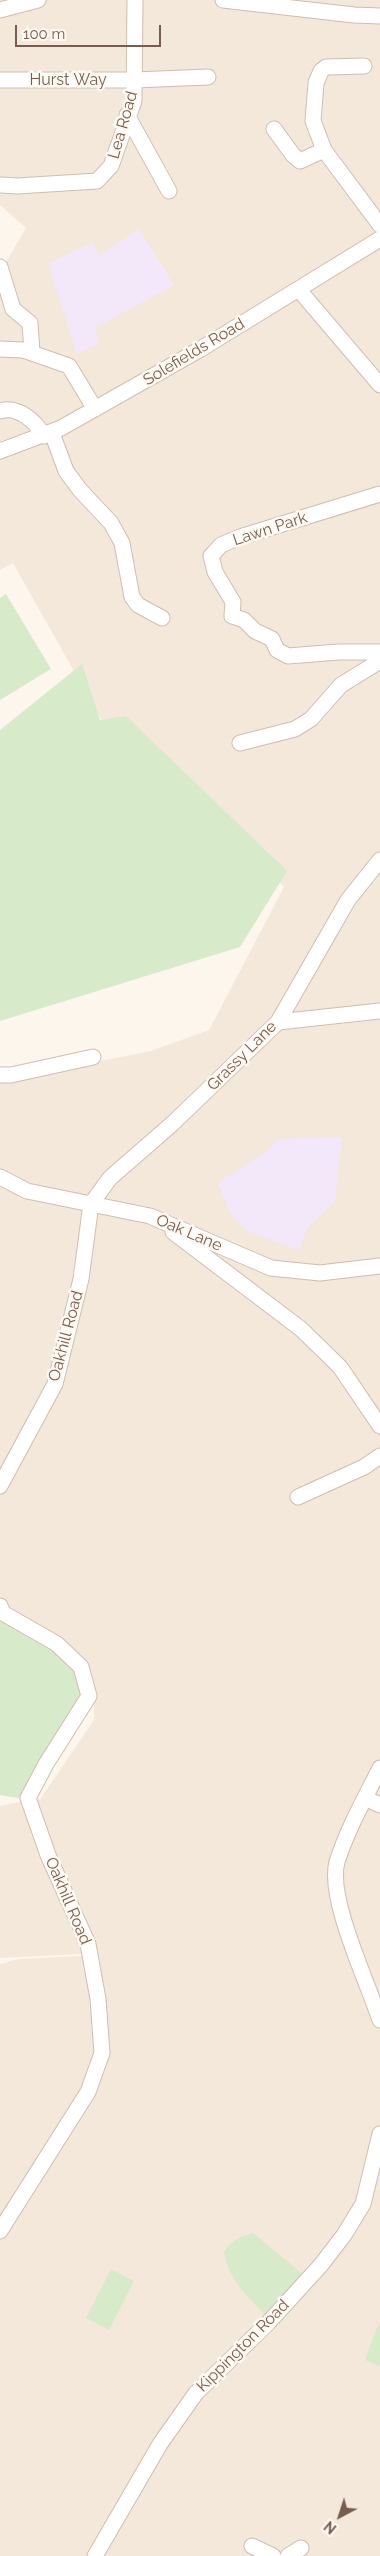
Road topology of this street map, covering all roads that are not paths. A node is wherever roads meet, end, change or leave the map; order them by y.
1 (38, 0) edge
2 (135, 0) edge
3 (223, 0) edge
4 (0, 10) edge
5 (380, 16) edge
6 (364, 66) dead end
7 (208, 78) dead end
8 (0, 80) edge
9 (135, 80) junction
10 (127, 115) junction
11 (274, 129) dead end
12 (324, 150) junction
13 (2, 185) dead end
14 (169, 191) dead end
15 (380, 225) edge
16 (380, 239) edge
17 (0, 267) edge
18 (299, 290) junction
19 (0, 349) edge
20 (32, 352) junction
21 (380, 385) edge
22 (95, 409) junction
23 (0, 411) edge
24 (48, 434) junction
25 (0, 451) edge
26 (380, 494) edge
27 (162, 618) dead end
28 (380, 652) edge
29 (380, 661) edge
30 (240, 743) dead end
31 (380, 860) edge
32 (380, 1011) edge
33 (278, 1022) junction
34 (93, 1057) dead end
35 (0, 1075) edge
36 (0, 1178) edge
37 (91, 1204) junction
38 (150, 1216) junction
39 (380, 1266) edge
40 (380, 1426) edge
41 (380, 1456) edge
42 (2, 1476) edge
43 (298, 1497) dead end
44 (0, 1606) edge
45 (380, 1768) edge
46 (365, 1798) junction
47 (380, 1805) edge
48 (380, 2020) edge
49 (380, 2134) edge
50 (0, 2231) edge
51 (252, 2546) dead end
52 (95, 2556) edge
53 (273, 2556) edge

1 - 4 street
2 - 9 street, Lea Road
3 - 5 street
6 - 12 street
7 - 9 street, Hurst Way
8 - 9 street, Hurst Way
9 - 10 street, Lea Road
10 - 13 street, Lea Road
10 - 14 street
11 - 12 street
12 - 15 street
16 - 18 street, Solefields Road
17 - 20 street
18 - 21 street
18 - 22 street, Solefields Road
19 - 20 street
20 - 22 street
22 - 24 street, Solefields Road
23 - 24 street
24 - 25 street, Solefields Road
24 - 27 street
26 - 28 street, Lawn Park
29 - 30 street
31 - 33 street, Grassy Lane
32 - 33 street
33 - 37 street, Grassy Lane
34 - 35 street
36 - 37 street, Oak Lane
37 - 38 street, Oak Lane
37 - 42 street, Oakhill Road
38 - 39 street, Oak Lane
38 - 40 street
41 - 43 street
44 - 50 street, Oakhill Road
45 - 46 street
46 - 47 street
46 - 48 street
49 - 52 street, Kippington Road
51 - 53 street

